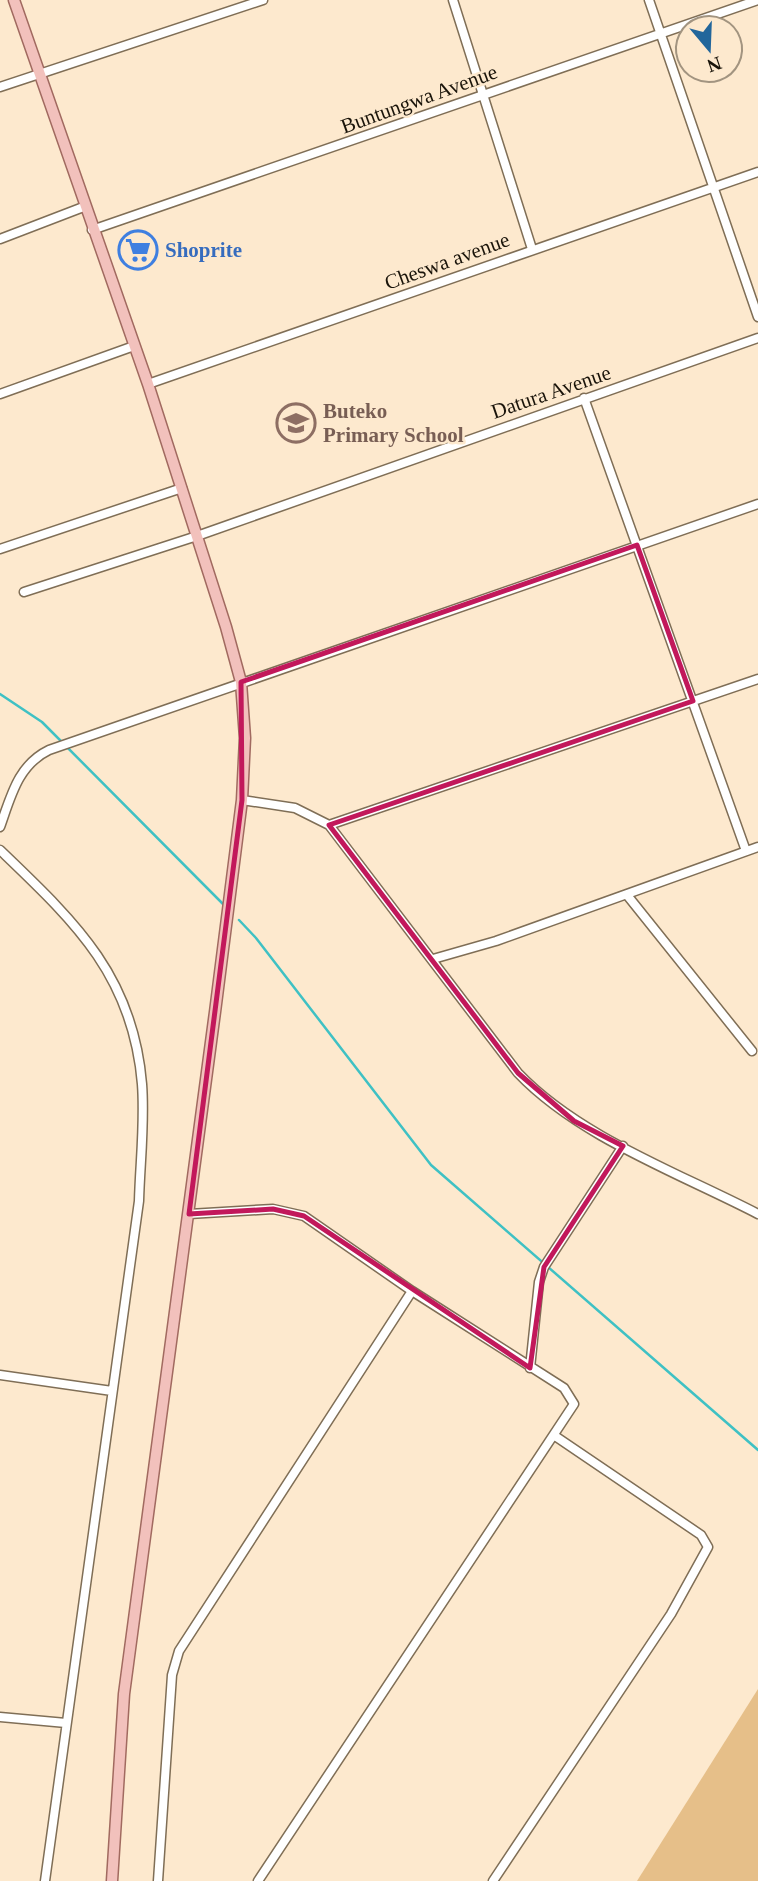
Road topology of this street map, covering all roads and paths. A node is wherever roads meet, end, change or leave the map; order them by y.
1 (14, 0) edge
2 (263, 0) edge
3 (453, 0) edge
4 (649, 0) edge
5 (758, 0) edge
6 (252, 2) edge
7 (660, 33) junction
8 (40, 74) junction
9 (0, 87) edge
10 (483, 94) junction
11 (758, 172) edge
12 (713, 188) junction
13 (86, 206) junction
14 (92, 230) junction
15 (0, 239) edge
16 (532, 249) junction
17 (758, 317) edge
18 (758, 338) edge
19 (134, 346) junction
20 (148, 384) junction
21 (0, 394) edge
22 (584, 398) junction
23 (182, 488) junction
24 (758, 504) edge
25 (197, 536) junction
26 (637, 545) junction
27 (0, 549) edge
28 (24, 592) dead end
29 (758, 679) edge
30 (241, 682) junction
31 (692, 701) junction
32 (242, 800) junction
33 (329, 825) junction
34 (0, 827) edge
35 (758, 847) edge
36 (0, 850) edge
37 (746, 851) junction
38 (626, 895) junction
39 (433, 959) junction
40 (752, 1051) dead end
41 (623, 1146) junction
42 (189, 1214) junction
43 (758, 1214) edge
44 (412, 1291) junction
45 (530, 1368) junction
46 (0, 1375) edge
47 (112, 1391) junction
48 (555, 1436) junction
49 (0, 1717) edge
50 (66, 1723) junction
51 (44, 1881) edge
52 (112, 1881) edge
53 (158, 1881) edge
54 (258, 1881) edge
55 (493, 1881) edge

1 - 8 main road
2 - 6 street
3 - 10 street
4 - 7 street
5 - 7 street, Buntungwa Avenue
6 - 8 street
7 - 10 street, Buntungwa Avenue
7 - 12 street
8 - 9 street
8 - 13 main road
10 - 14 street, Buntungwa Avenue
10 - 16 street
11 - 12 street, Cheswa avenue
12 - 16 street, Cheswa avenue
12 - 17 street
13 - 14 main road
13 - 15 street
14 - 19 main road
16 - 20 street, Cheswa avenue
18 - 22 street, Datura Avenue
19 - 20 main road
19 - 21 street
20 - 23 main road
22 - 25 street, Datura Avenue
22 - 26 street
23 - 25 main road
23 - 27 street
24 - 26 street
25 - 28 street, Datura Avenue
25 - 30 main road
26 - 30 street
26 - 31 street
29 - 31 street
30 - 32 main road
30 - 34 street
31 - 33 street
31 - 37 street
32 - 33 street
32 - 42 main road
33 - 39 street
35 - 37 street
36 - 47 street
37 - 38 street
38 - 39 street
38 - 40 street
39 - 41 street
41 - 43 street
41 - 45 street
42 - 44 street
42 - 52 main road
44 - 45 street
44 - 53 street
45 - 48 street
46 - 47 street
47 - 50 street
48 - 54 street
48 - 55 street
49 - 50 street
50 - 51 street

